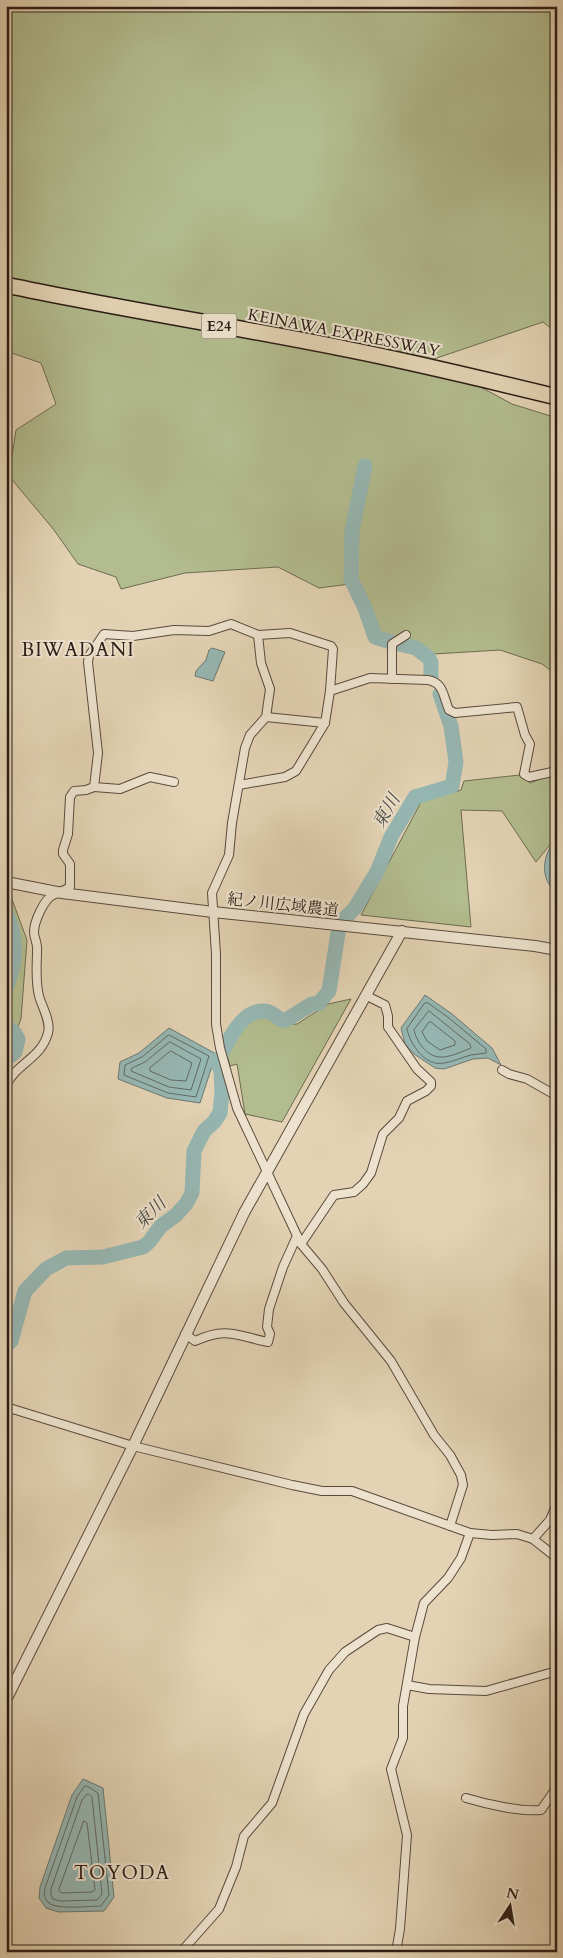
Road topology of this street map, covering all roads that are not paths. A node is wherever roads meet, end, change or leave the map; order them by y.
1 (6, 285) edge
2 (557, 397) edge
3 (258, 635) junction
4 (406, 635) dead end
5 (392, 679) junction
6 (330, 692) junction
7 (266, 717) junction
8 (325, 723) junction
9 (557, 771) edge
10 (174, 782) dead end
11 (239, 785) junction
12 (94, 787) junction
13 (6, 882) edge
14 (62, 893) junction
15 (213, 912) junction
16 (402, 931) junction
17 (557, 950) edge
18 (367, 996) junction
19 (502, 1070) dead end
20 (6, 1086) edge
21 (557, 1096) edge
22 (266, 1173) junction
23 (296, 1236) junction
24 (301, 1244) junction
25 (185, 1334) junction
26 (6, 1407) edge
27 (133, 1446) junction
28 (557, 1504) edge
29 (450, 1526) junction
30 (470, 1533) junction
31 (533, 1539) junction
32 (557, 1558) edge
33 (414, 1637) junction
34 (557, 1671) edge
35 (406, 1685) junction
36 (6, 1700) edge
37 (557, 1787) edge
38 (466, 1798) dead end
39 (181, 1952) edge
40 (396, 1952) edge

1 - 2 highway, KEINAWA EXPRESSWAY / E24
3 - 6 street
3 - 7 street
3 - 12 street
4 - 5 street
5 - 6 street
5 - 9 street
6 - 8 street
7 - 8 street
7 - 11 street
8 - 11 street
10 - 12 street
11 - 15 street
12 - 14 street
13 - 14 street, 紀ノ川広域農道
14 - 15 street, 紀ノ川広域農道
14 - 20 street
15 - 16 street, 紀ノ川広域農道
15 - 22 street
16 - 17 street, 紀ノ川広域農道
16 - 18 street
18 - 22 street
18 - 24 street
19 - 21 street
22 - 23 street
22 - 25 street
23 - 24 street
23 - 25 street
24 - 29 street
25 - 27 street
26 - 27 street
27 - 29 street
27 - 36 street
28 - 31 street
29 - 30 street
30 - 31 street
30 - 33 street
31 - 32 street
33 - 35 street
33 - 39 street
34 - 35 street
35 - 40 street
37 - 38 street

